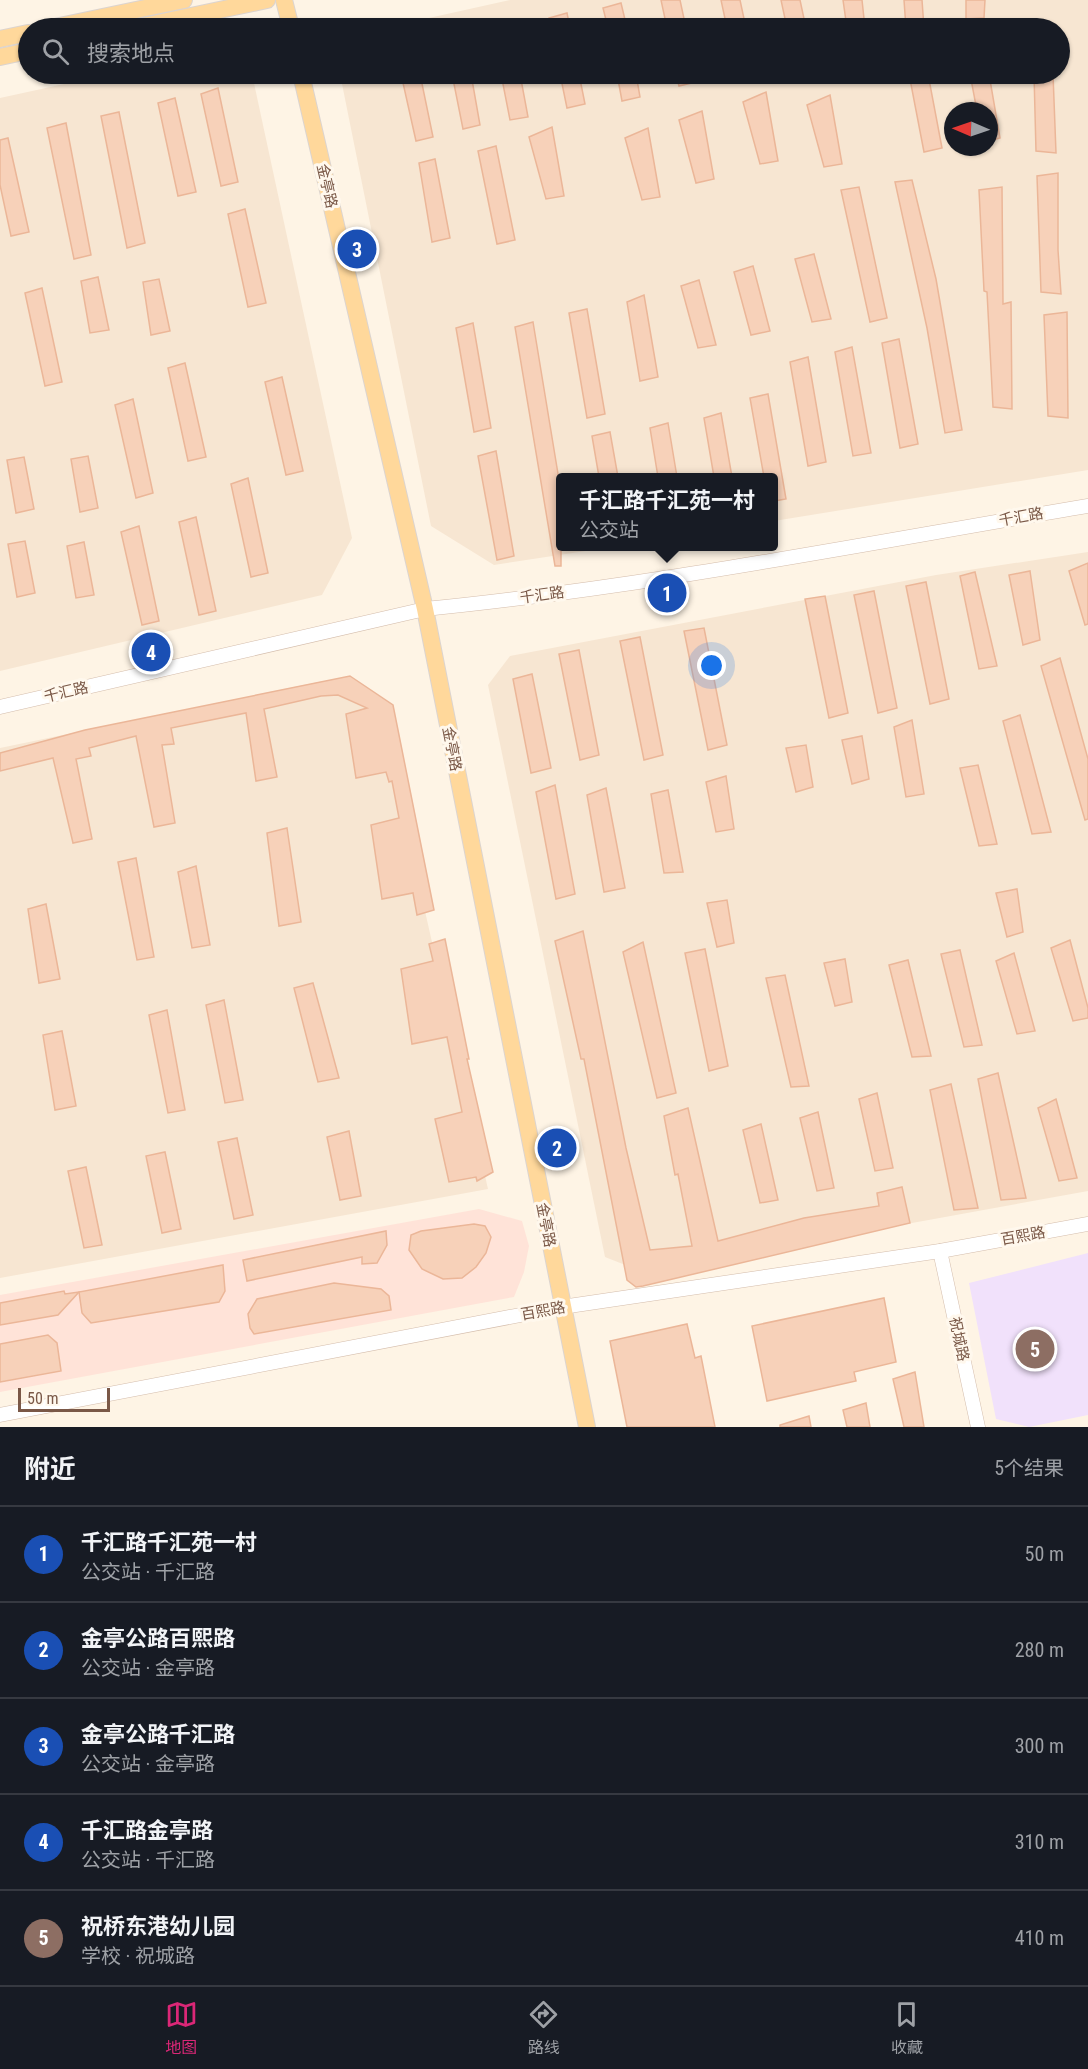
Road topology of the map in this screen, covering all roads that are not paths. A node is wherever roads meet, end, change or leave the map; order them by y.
1 (184, 0) edge
2 (267, 0) edge
3 (284, 0) edge
4 (98, 18) edge
5 (182, 18) edge
6 (288, 18) edge
7 (18, 35) edge
8 (0, 39) edge
9 (18, 53) edge
10 (0, 57) edge
11 (303, 84) edge
12 (1088, 506) edge
13 (425, 609) junction
14 (0, 707) edge
15 (1088, 1224) edge
16 (940, 1251) junction
17 (562, 1307) junction
18 (0, 1415) edge
19 (587, 1427) edge
20 (978, 1427) edge

1 - 4 main road
2 - 5 main road
3 - 6 main road
7 - 8 main road
9 - 10 main road
11 - 13 main road, 金亭路
12 - 13 street, 千汇路
13 - 14 street, 千汇路
13 - 17 main road, 金亭路
15 - 16 street, 百熙路
16 - 17 street, 百熙路
16 - 20 street, 祝城路
17 - 18 street, 百熙路
17 - 19 main road, 金亭路

